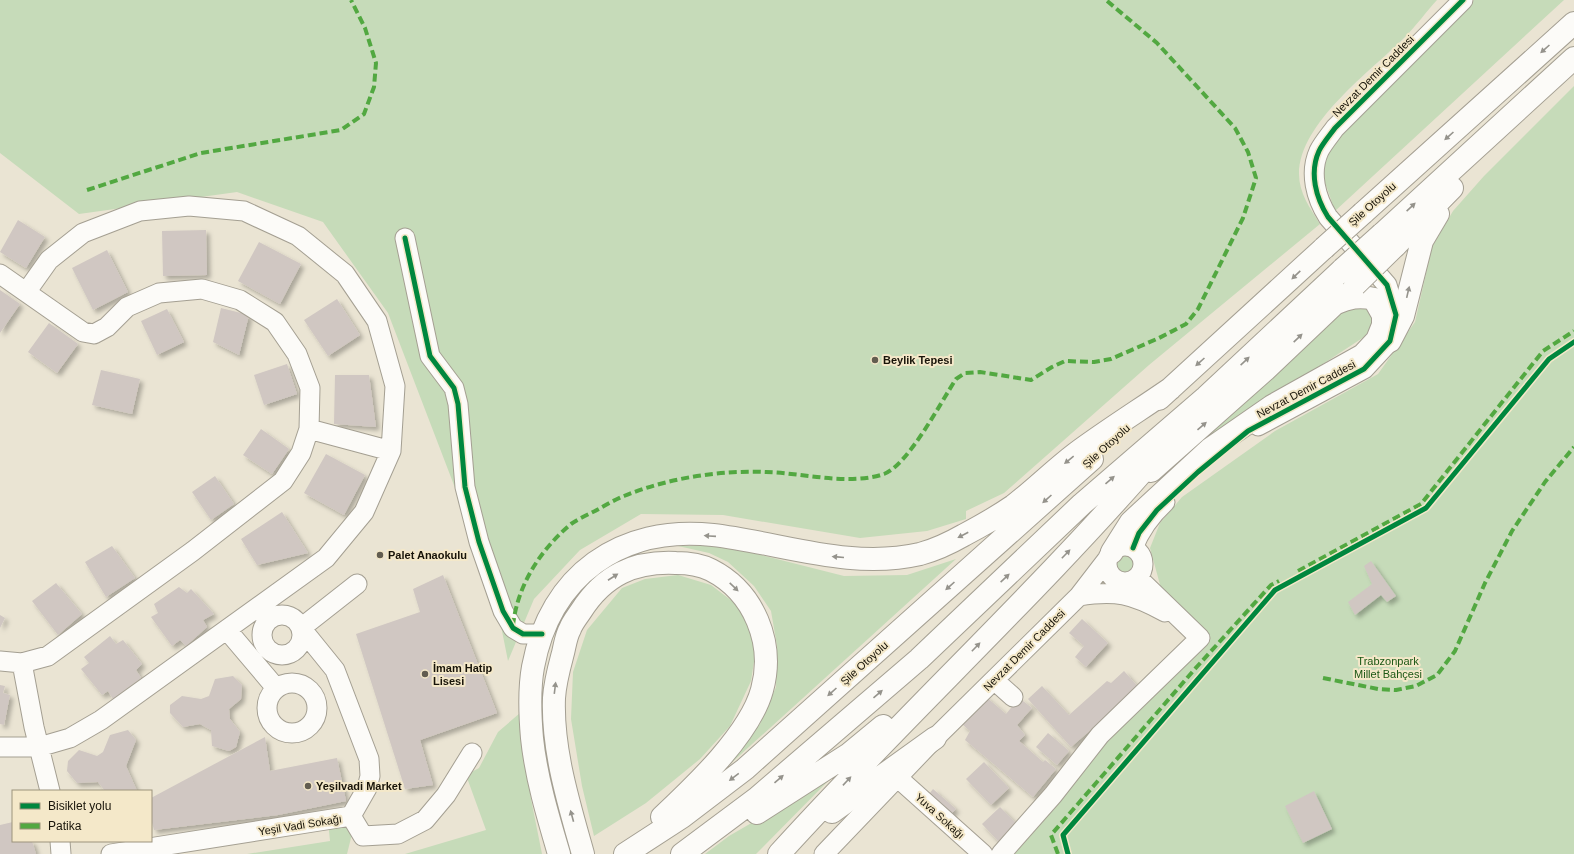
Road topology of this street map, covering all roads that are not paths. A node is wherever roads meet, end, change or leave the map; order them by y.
1 (1463, 0) edge
2 (1574, 23) edge
3 (1569, 63) edge
4 (1469, 171) junction
5 (405, 238) dead end
6 (1389, 240) junction
7 (0, 274) edge
8 (1349, 277) junction
9 (27, 291) junction
10 (1334, 304) junction
11 (1390, 341) junction
12 (1170, 389) junction
13 (1206, 397) junction
14 (310, 429) junction
15 (391, 451) junction
16 (1120, 498) junction
17 (1133, 548) junction
18 (1111, 554) junction
19 (1132, 579) junction
20 (357, 584) dead end
21 (1079, 596) junction
22 (1182, 620) junction
23 (227, 630) junction
24 (542, 634) junction
25 (0, 661) edge
26 (22, 663) junction
27 (954, 670) junction
28 (994, 680) junction
29 (276, 688) dead end
30 (1013, 697) dead end
31 (935, 738) junction
32 (0, 747) edge
33 (39, 747) junction
34 (472, 753) dead end
35 (898, 778) junction
36 (50, 790) edge
37 (351, 816) junction
38 (60, 842) edge
39 (785, 847) edge
40 (61, 854) edge
41 (112, 854) edge
42 (559, 854) edge
43 (583, 854) edge
44 (624, 854) edge
45 (683, 854) edge
46 (824, 854) edge
47 (983, 854) edge
48 (1000, 854) edge

1 - 11 street, Nevzat Demir Caddesi
2 -> 12 highway, Şile Otoyolu, bridge
3 - 4 highway
6 -> 3 highway
4 - 6 highway
11 -> 4 highway
5 - 24 street
6 - 8 highway, bridge
7 - 9 street
8 - 10 highway
13 -> 8 highway
9 - 14 street
9 - 15 street
16 -> 10 highway
10 - 18 highway
11 - 17 street, Nevzat Demir Caddesi
12 -> 24 highway
12 -> 44 highway, Şile Otoyolu
13 - 16 highway
45 -> 13 highway
14 - 15 street
14 - 26 street
15 - 23 street
27 -> 16 highway
17 - 18 street
17 - 19 street
18 - 19 street
18 - 21 street, Nevzat Demir Caddesi
19 - 21 street
19 - 22 street
20 - 37 street, Yeşil Vadi Sokağı
21 - 22 street
21 - 28 street, Nevzat Demir Caddesi
22 - 48 street
23 - 29 street
23 - 33 street
24 - 42 highway
25 - 26 street
26 - 33 street
39 -> 27 highway
27 - 45 highway
28 - 30 street
28 - 31 street, Nevzat Demir Caddesi
31 - 35 street, Nevzat Demir Caddesi
31 - 39 highway
32 - 33 street
33 - 36 street
34 - 37 street
35 - 46 street, Nevzat Demir Caddesi
35 - 47 street, Yuva Sokağı
37 - 41 street, Yeşil Vadi Sokağı
38 - 40 street
43 -> 44 highway

